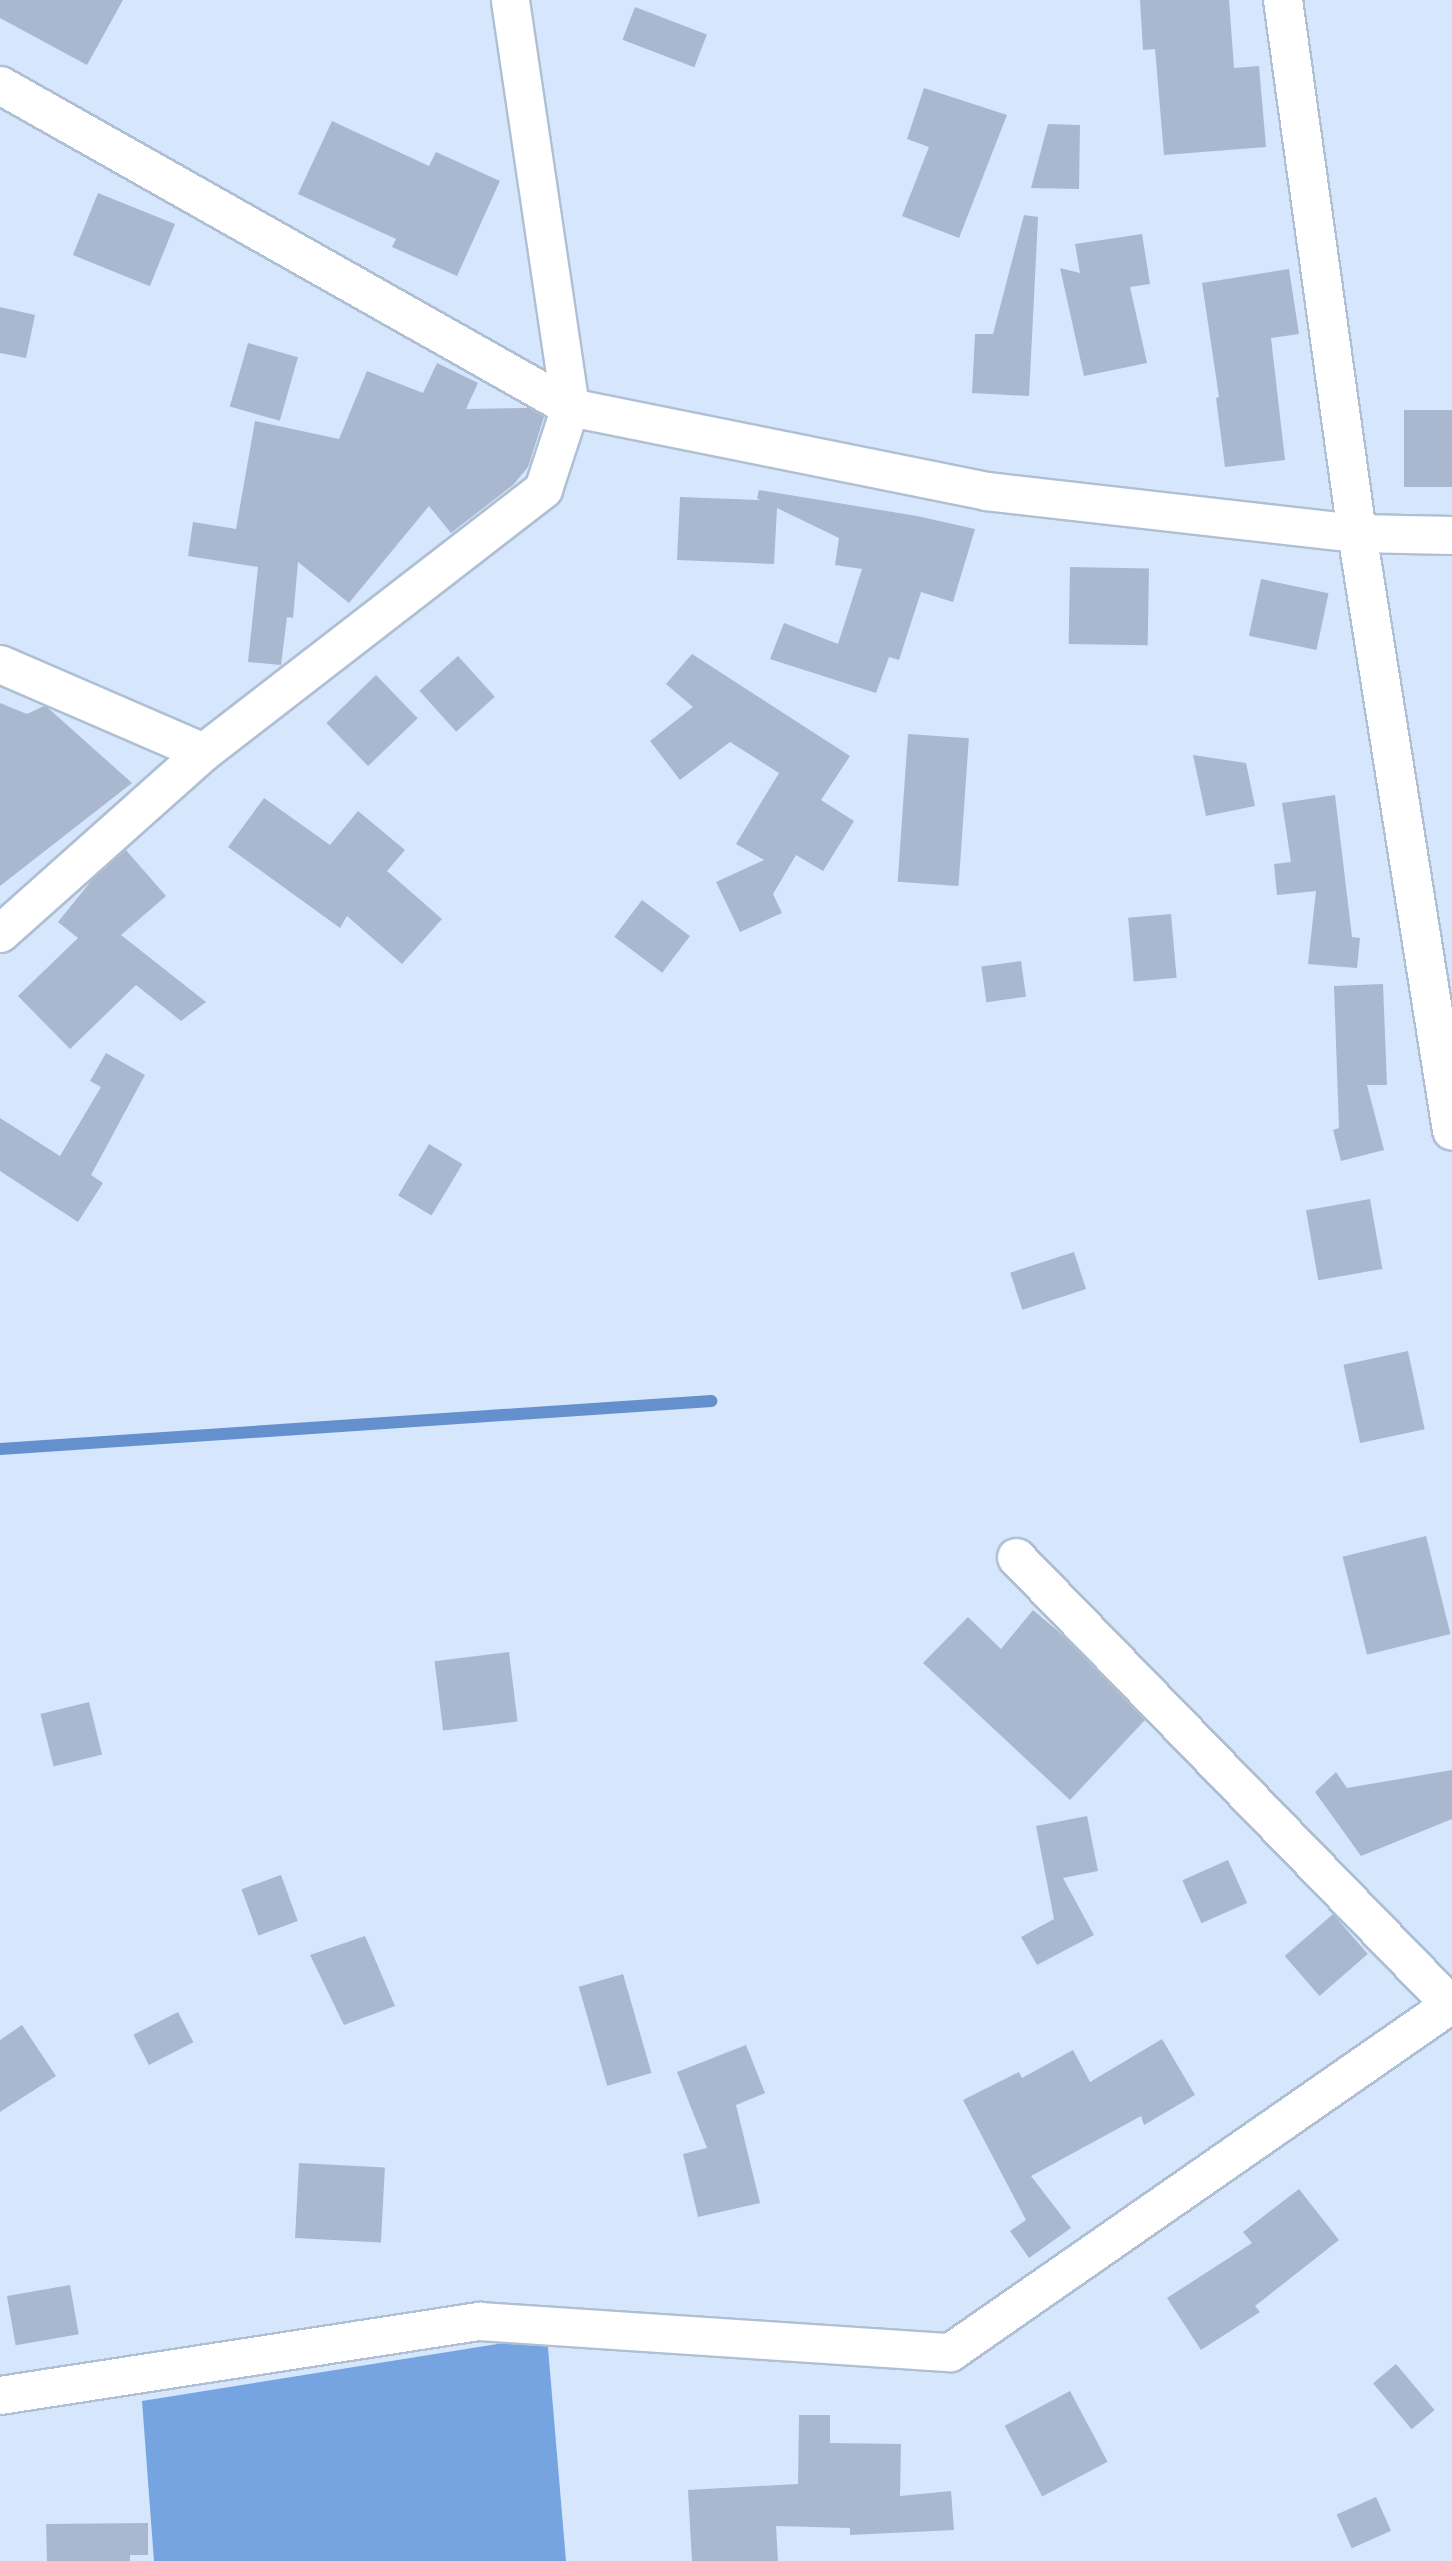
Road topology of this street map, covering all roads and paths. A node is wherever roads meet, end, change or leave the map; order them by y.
1 (510, 0) edge
2 (1283, 0) edge
3 (0, 85) edge
4 (570, 407) junction
5 (1357, 533) junction
6 (1452, 536) edge
7 (0, 664) edge
8 (203, 752) junction
9 (0, 933) edge
10 (1452, 1130) edge
11 (1016, 1557) dead end
12 (1451, 2003) edge
13 (0, 2395) edge

1 - 4 street
2 - 5 street
3 - 4 street
4 - 5 street
4 - 8 street
5 - 6 street
5 - 10 street
7 - 8 street
8 - 9 street
11 - 12 street
12 - 13 street

